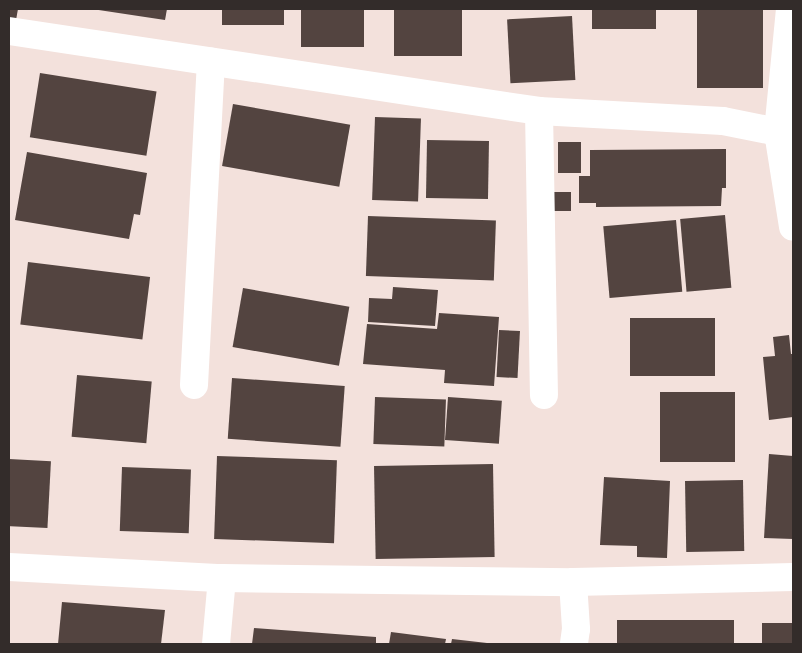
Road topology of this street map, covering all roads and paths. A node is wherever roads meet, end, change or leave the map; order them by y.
1 (790, 9) edge
2 (9, 31) edge
3 (211, 61) junction
4 (539, 110) junction
5 (778, 132) junction
6 (793, 227) edge
7 (194, 385) dead end
8 (544, 395) dead end
9 (9, 567) edge
10 (793, 577) edge
11 (222, 578) junction
12 (573, 582) junction
13 (216, 644) edge
14 (574, 644) edge

1 - 5 street
2 - 3 street
3 - 4 street
3 - 7 street
4 - 5 street
4 - 8 street
5 - 6 street
9 - 11 street
10 - 12 street
11 - 12 street
11 - 13 street
12 - 14 street

